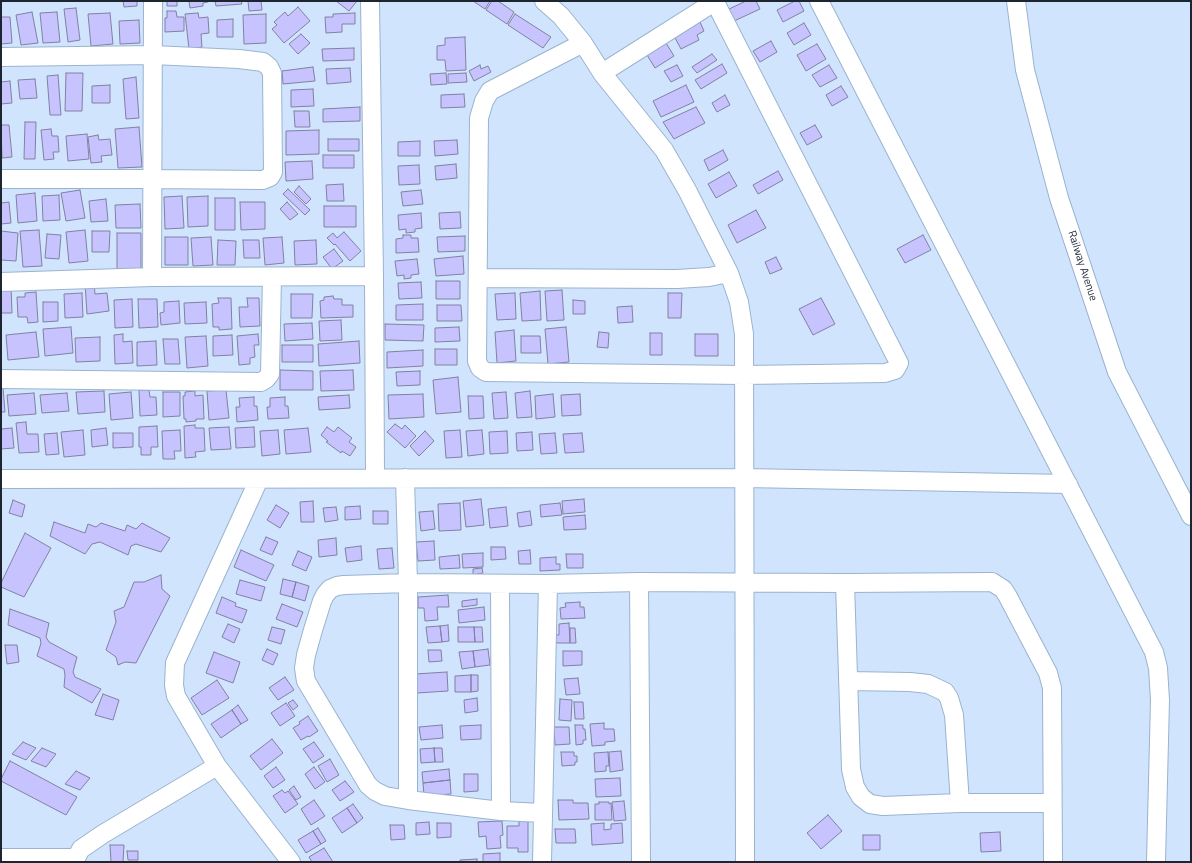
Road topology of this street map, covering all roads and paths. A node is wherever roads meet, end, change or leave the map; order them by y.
1 (153, 1) edge
2 (370, 1) edge
3 (544, 1) edge
4 (715, 1) edge
5 (819, 1) edge
6 (1016, 1) edge
7 (583, 43) junction
8 (153, 55) junction
9 (1, 57) edge
10 (602, 73) junction
11 (153, 179) junction
12 (1, 180) edge
13 (729, 273) junction
14 (374, 276) junction
15 (272, 277) junction
16 (152, 278) junction
17 (478, 278) junction
18 (1, 282) edge
19 (744, 375) junction
20 (1, 379) edge
21 (375, 477) junction
22 (1, 478) edge
23 (258, 478) junction
24 (405, 478) junction
25 (746, 478) junction
26 (1068, 484) junction
27 (1191, 516) edge
28 (639, 582) junction
29 (744, 582) junction
30 (408, 583) junction
31 (845, 583) junction
32 (500, 584) junction
33 (548, 584) junction
34 (848, 681) junction
35 (218, 766) junction
36 (408, 800) junction
37 (960, 803) junction
38 (1052, 803) junction
39 (500, 811) junction
40 (543, 813) junction
41 (1, 858) edge
42 (76, 860) edge
43 (291, 862) edge
44 (542, 862) edge
45 (641, 862) edge
46 (745, 862) edge
47 (1053, 862) edge
48 (1156, 862) edge

1 - 8 street
2 - 14 street
3 - 7 street
4 - 10 street
4 - 19 street
5 - 26 street
6 - 27 street, Railway Avenue
7 - 10 street
7 - 17 street
8 - 9 street
8 - 11 street
8 - 11 street
10 - 13 street
11 - 12 street
11 - 16 street
13 - 17 street
13 - 19 street
14 - 15 street
14 - 21 street
15 - 16 street
15 - 20 street
16 - 18 street
17 - 19 street
19 - 25 street
21 - 23 street
21 - 24 street
22 - 23 street
23 - 35 street
24 - 25 street
24 - 30 street
25 - 26 street
25 - 29 street
26 - 48 street
28 - 29 street
28 - 33 street
28 - 45 street
29 - 31 street
29 - 46 street
30 - 32 street
30 - 36 street
30 - 36 street
31 - 34 street
31 - 38 street
32 - 33 street
32 - 39 street
33 - 40 street
34 - 37 street
34 - 37 street
35 - 42 street
35 - 43 street
36 - 39 street
37 - 38 street
38 - 47 street
39 - 40 street
40 - 44 street
41 - 42 street

